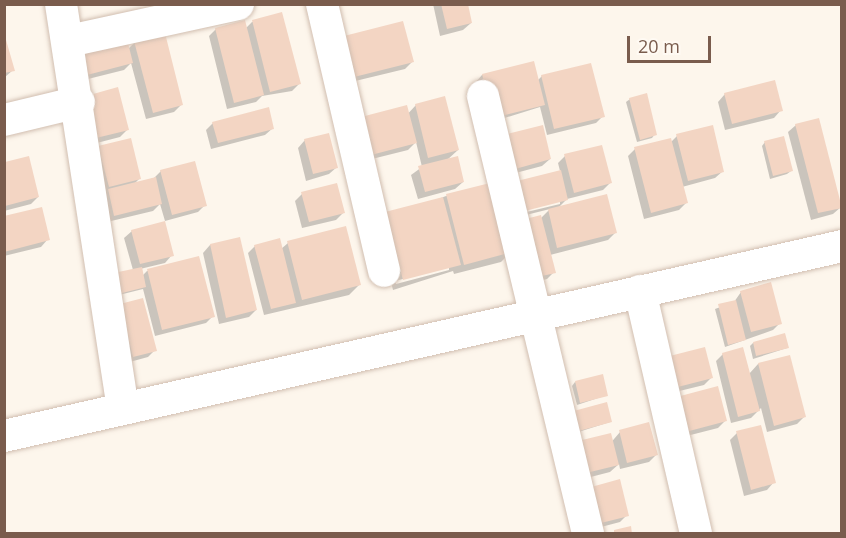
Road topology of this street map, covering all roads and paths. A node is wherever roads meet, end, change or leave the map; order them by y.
1 (61, 4) edge
2 (322, 4) edge
3 (222, 6) edge
4 (69, 41) junction
5 (483, 96) dead end
6 (79, 102) junction
7 (4, 120) edge
8 (842, 246) edge
9 (384, 271) dead end
10 (640, 291) junction
11 (536, 314) junction
12 (123, 407) junction
13 (4, 436) edge
14 (588, 534) edge
15 (696, 534) edge

1 - 4 street
2 - 9 street
3 - 4 street
4 - 6 street
5 - 11 street
6 - 7 street
6 - 12 street
8 - 10 street
10 - 11 street
10 - 15 street
11 - 12 street
11 - 14 street
12 - 13 street

